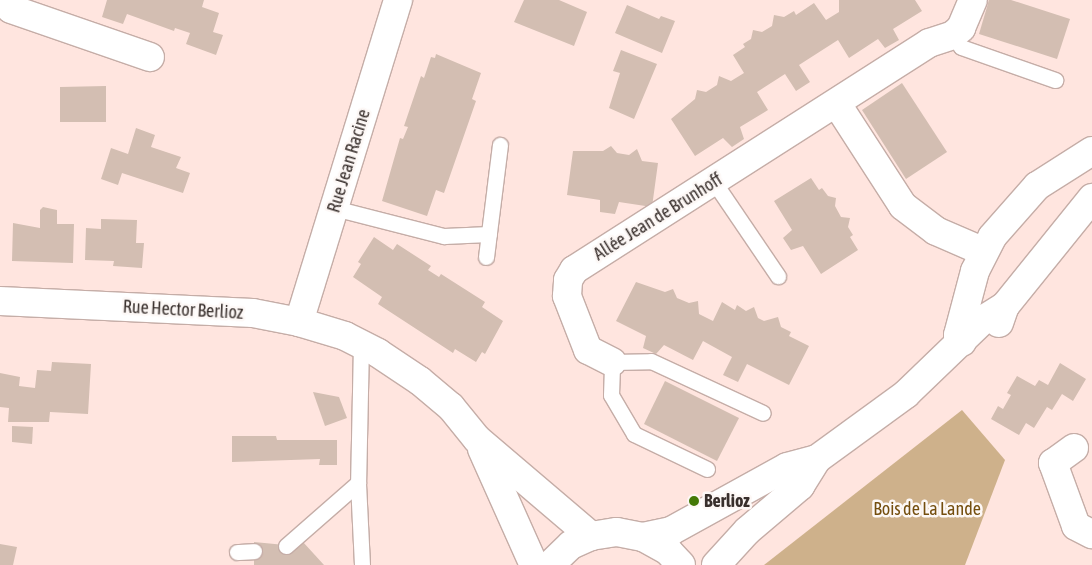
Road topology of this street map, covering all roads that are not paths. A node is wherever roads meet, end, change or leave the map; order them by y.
1 (1, 0) edge
2 (398, 0) edge
3 (973, 0) edge
4 (953, 35) junction
5 (150, 57) dead end
6 (1055, 80) dead end
7 (837, 104) junction
8 (500, 145) dead end
9 (1092, 151) edge
10 (714, 182) junction
11 (1092, 198) edge
12 (334, 208) junction
13 (489, 234) junction
14 (982, 252) junction
15 (486, 257) dead end
16 (778, 276) dead end
17 (0, 301) edge
18 (1005, 306) junction
19 (299, 322) junction
20 (962, 342) junction
21 (361, 344) junction
22 (612, 362) junction
23 (906, 394) junction
24 (763, 413) dead end
25 (477, 439) junction
26 (1074, 448) dead end
27 (817, 459) junction
28 (707, 469) dead end
29 (358, 483) junction
30 (1092, 534) edge
31 (592, 536) junction
32 (643, 537) junction
33 (286, 546) dead end
34 (254, 551) dead end
35 (237, 552) dead end
36 (362, 565) edge
37 (534, 565) edge
38 (550, 565) edge
39 (681, 565) edge
40 (716, 565) edge

1 - 5 street
2 - 12 street, Rue Jean Racine
3 - 4 street
4 - 6 lane
4 - 7 street, Allée Jean de Brunhoff
7 - 10 street, Allée Jean de Brunhoff
7 - 14 street
8 - 13 lane
9 - 14 street
10 - 16 lane
10 - 22 street, Allée Jean de Brunhoff
11 - 18 street
12 - 13 lane
12 - 19 street, Rue Jean Racine
13 - 15 lane
14 - 20 street
17 - 19 street, Rue Hector Berlioz
18 - 20 street
18 - 23 street
19 - 21 street, Rue Hector Berlioz
20 - 23 street
21 - 25 street, Rue Hector Berlioz
21 - 29 lane
22 - 24 lane
22 - 28 lane
23 - 27 street
25 - 31 street, Rue Hector Berlioz
25 - 37 street, Rue Hector Berlioz
26 - 30 street
27 - 32 street
27 - 40 street
29 - 33 lane
29 - 36 lane
31 - 32 street
31 - 38 street
32 - 39 street
34 - 35 lane

